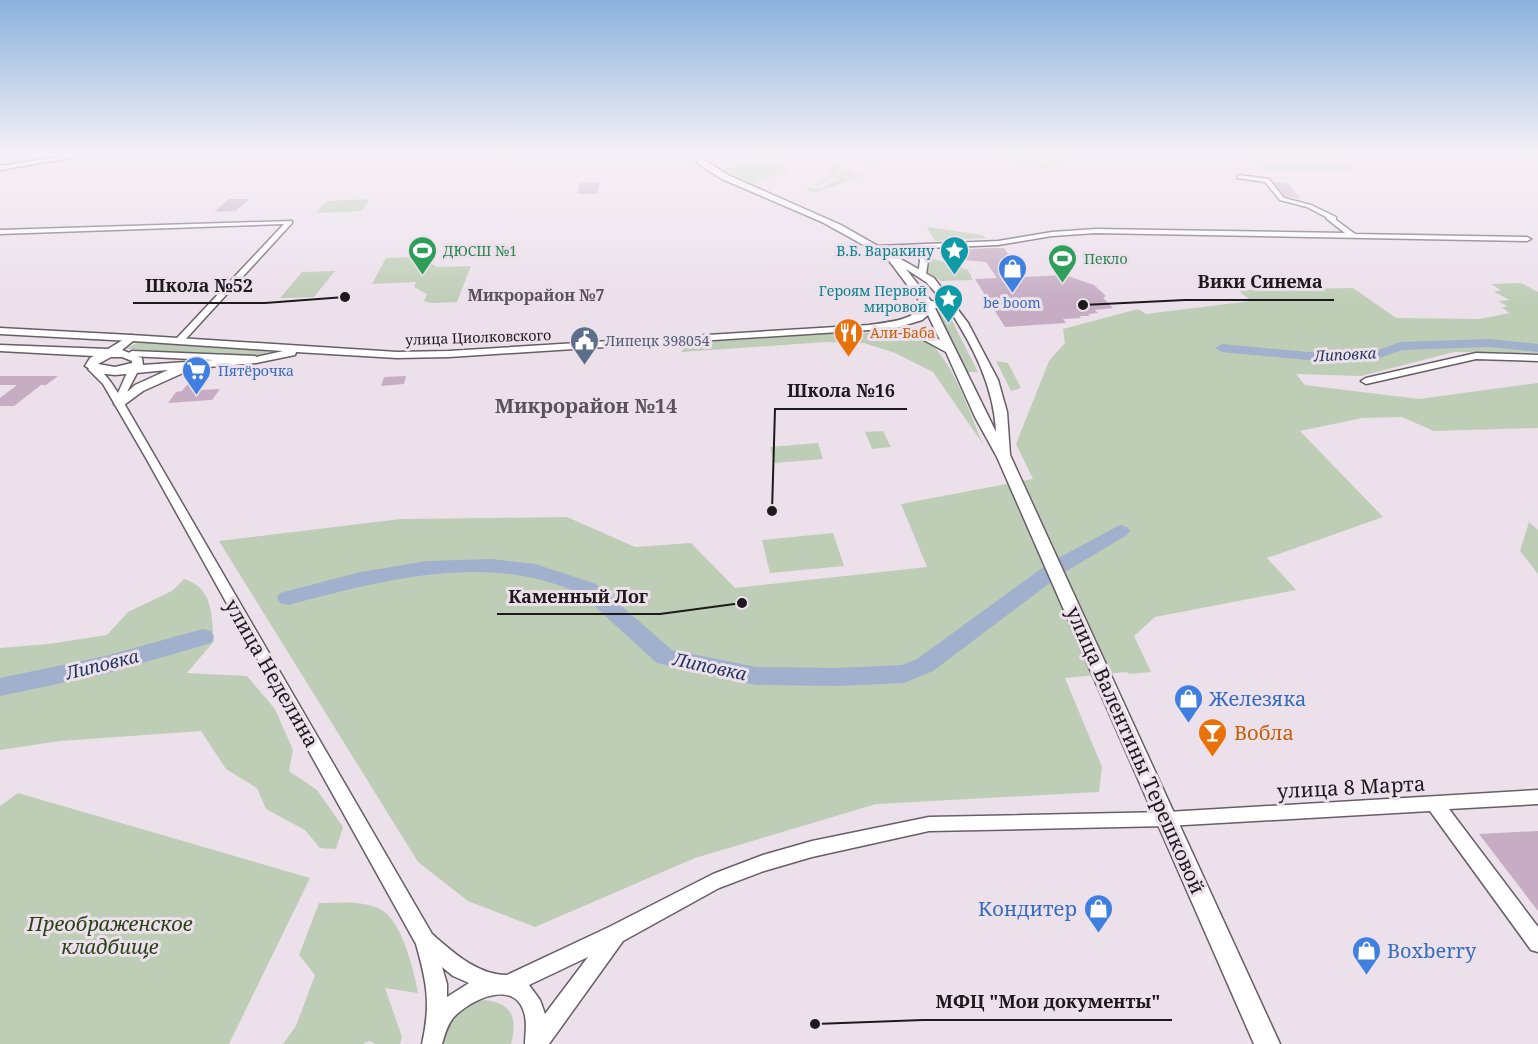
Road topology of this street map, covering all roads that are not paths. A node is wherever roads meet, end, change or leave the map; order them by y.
1 (789, 204) edge
2 (1300, 204) edge
3 (0, 232) edge
4 (1352, 236) junction
5 (1527, 239) dead end
6 (922, 247) junction
7 (878, 248) junction
8 (890, 256) junction
9 (922, 273) junction
10 (929, 306) junction
11 (951, 306) junction
12 (869, 328) junction
13 (0, 331) edge
14 (131, 338) junction
15 (180, 340) junction
16 (3, 348) edge
17 (303, 349) junction
18 (950, 350) junction
19 (110, 353) junction
20 (132, 354) junction
21 (1538, 358) edge
22 (262, 359) junction
23 (205, 363) junction
24 (92, 368) junction
25 (129, 369) junction
26 (988, 372) junction
27 (965, 379) junction
28 (1366, 381) dead end
29 (996, 393) junction
30 (120, 404) junction
31 (1005, 460) junction
32 (1538, 797) edge
33 (1434, 803) junction
34 (1167, 819) junction
35 (616, 934) junction
36 (425, 941) junction
37 (1538, 943) edge
38 (503, 985) junction
39 (433, 1038) edge
40 (536, 1044) edge
41 (1267, 1044) edge

1 - 7 main road, улица Валентины Терешковой
2 - 4 street
3 - 15 street
4 - 5 street
4 - 6 street
6 - 7 street
6 - 9 street
7 - 8 main road, улица Валентины Терешковой
8 - 9 main road, улица Валентины Терешковой
8 - 10 main road, улица Валентины Терешковой
9 - 11 main road, улица Валентины Терешковой
10 - 11 main road
10 - 12 main road
10 - 18 main road, улица Валентины Терешковой
11 - 26 main road, улица Валентины Терешковой
12 - 17 main road, улица Циолковского
12 - 18 main road
13 - 14 street
14 - 15 main road, улица Циолковского
14 - 19 main road
15 - 17 main road, улица Циолковского
16 - 19 main road
16 - 24 main road
17 - 22 main road, улица Циолковского
18 - 27 main road, улица Валентины Терешковой
19 - 20 main road
19 - 24 main road
20 - 22 street
20 - 25 main road
21 - 28 street
22 - 23 main road, улица Циолковского
23 - 25 main road, улица Циолковского
23 - 30 main road
24 - 25 main road, улица Циолковского
24 - 30 street, улица Неделина
25 - 30 street
26 - 27 main road
26 - 29 main road, улица Валентины Терешковой
27 - 29 main road
27 - 31 main road, улица Валентины Терешковой
29 - 31 main road, улица Валентины Терешковой
30 - 36 street, улица Неделина
31 - 34 main road, улица Валентины Терешковой
32 - 33 street, улица 8 Марта
33 - 34 street, улица 8 Марта
33 - 37 street
34 - 35 street, улица 8 Марта
34 - 41 main road, улица Валентины Терешковой
35 - 38 street, улица 8 Марта
35 - 40 street
36 - 38 street, улица Неделина
36 - 39 street, улица Неделина
38 - 39 street, улица 8 Марта
38 - 40 street, улица Неделина

